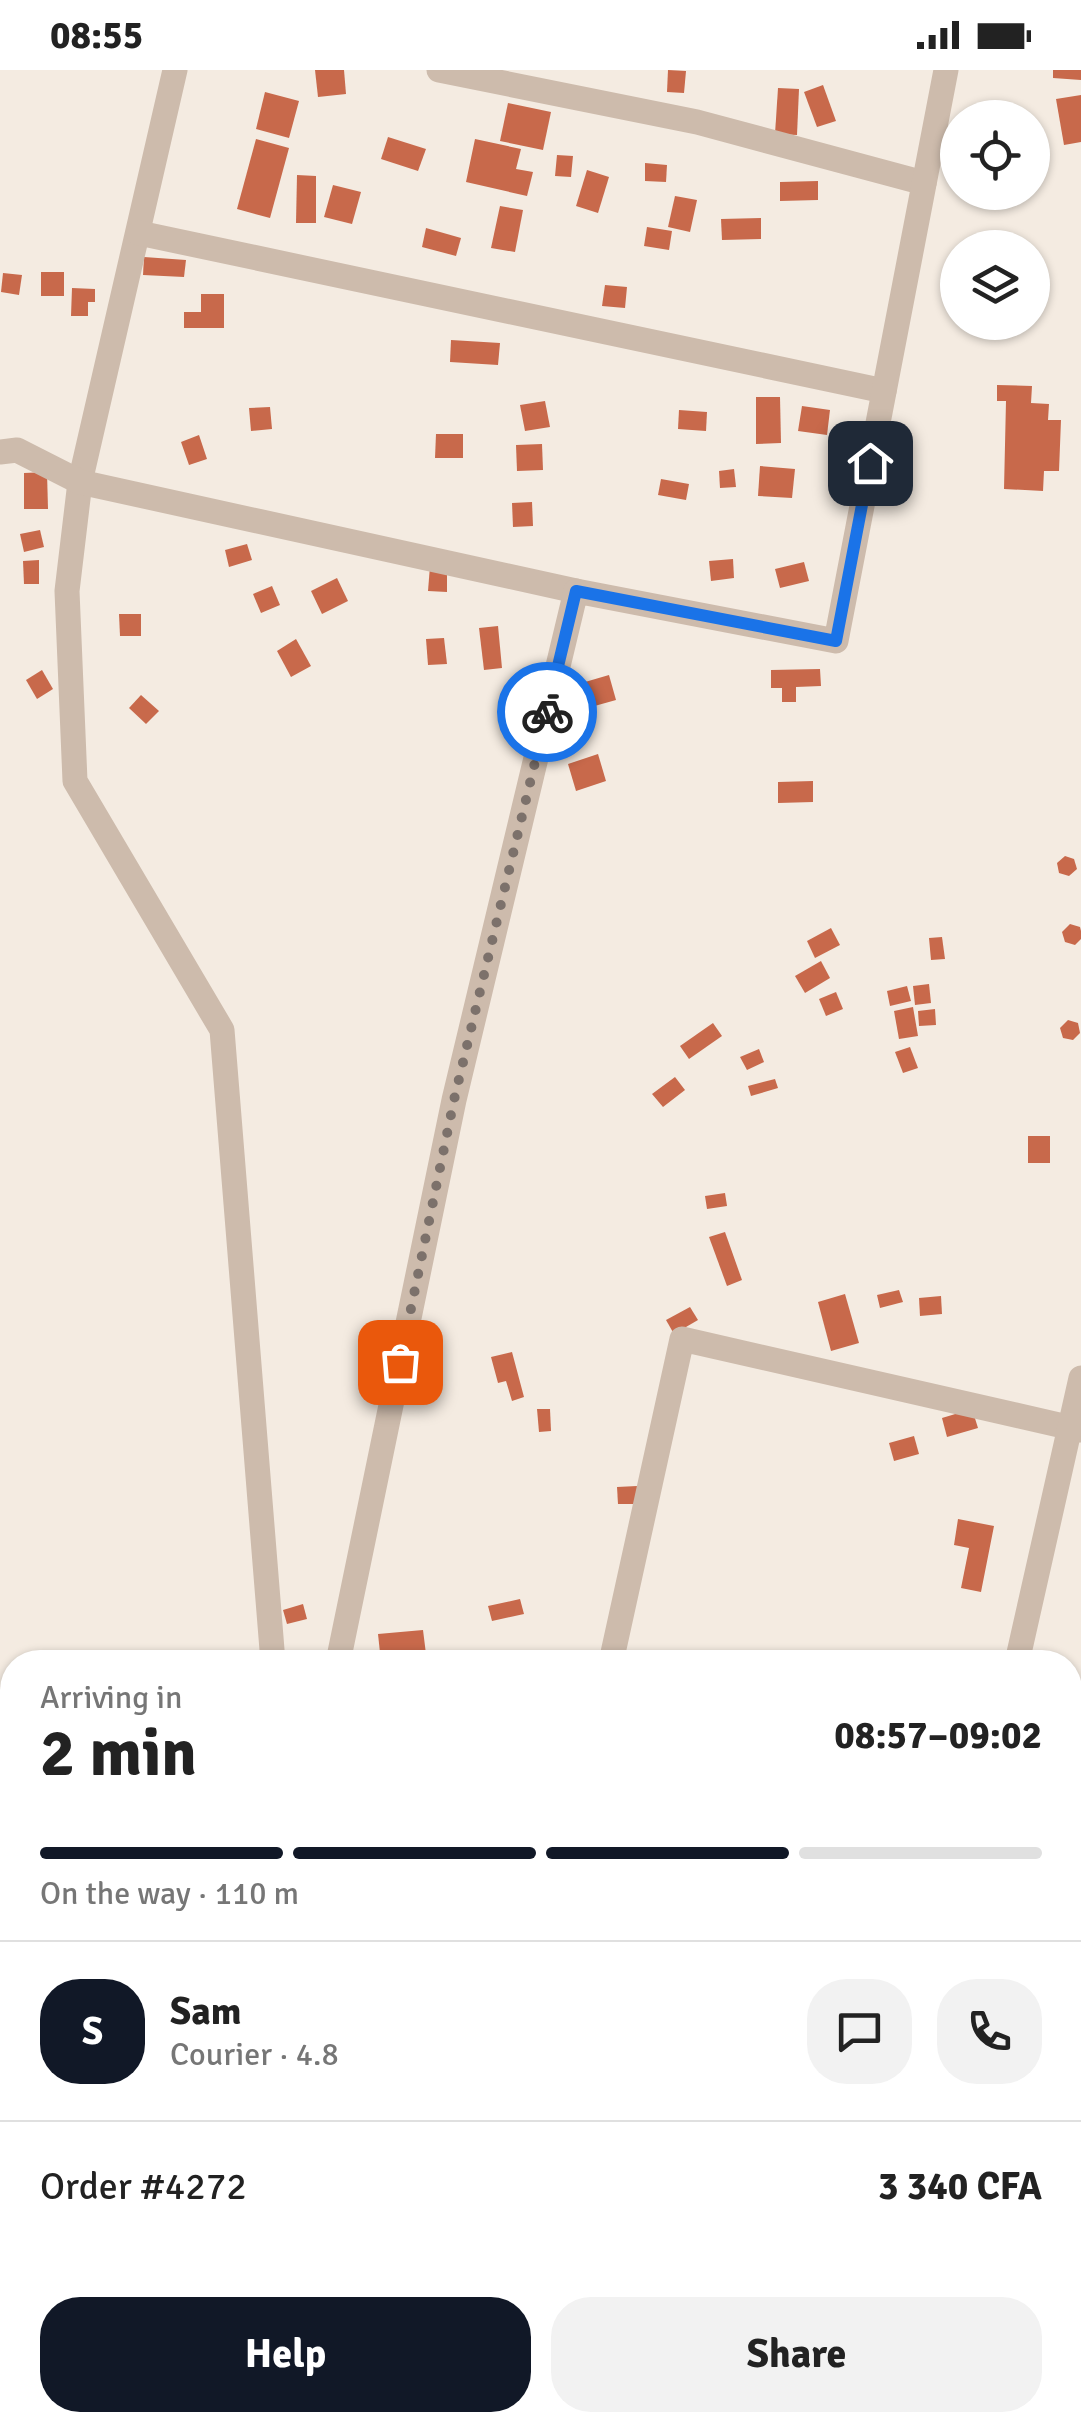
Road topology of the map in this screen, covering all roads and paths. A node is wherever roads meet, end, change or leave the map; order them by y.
1 (175, 70) edge
2 (439, 70) edge
3 (946, 70) edge
4 (924, 183) junction
5 (139, 233) junction
6 (884, 392) junction
7 (0, 452) edge
8 (80, 482) junction
9 (576, 591) junction
10 (1081, 1378) edge
11 (1075, 1429) edge
12 (272, 1650) edge
13 (340, 1650) edge
14 (614, 1650) edge
15 (1019, 1650) edge

1 - 5 street
2 - 4 street
3 - 4 street
4 - 6 street
5 - 6 street
5 - 8 street
6 - 9 street
7 - 8 street
8 - 9 street
8 - 12 street
9 - 13 street
10 - 11 street
11 - 14 street
11 - 15 street

